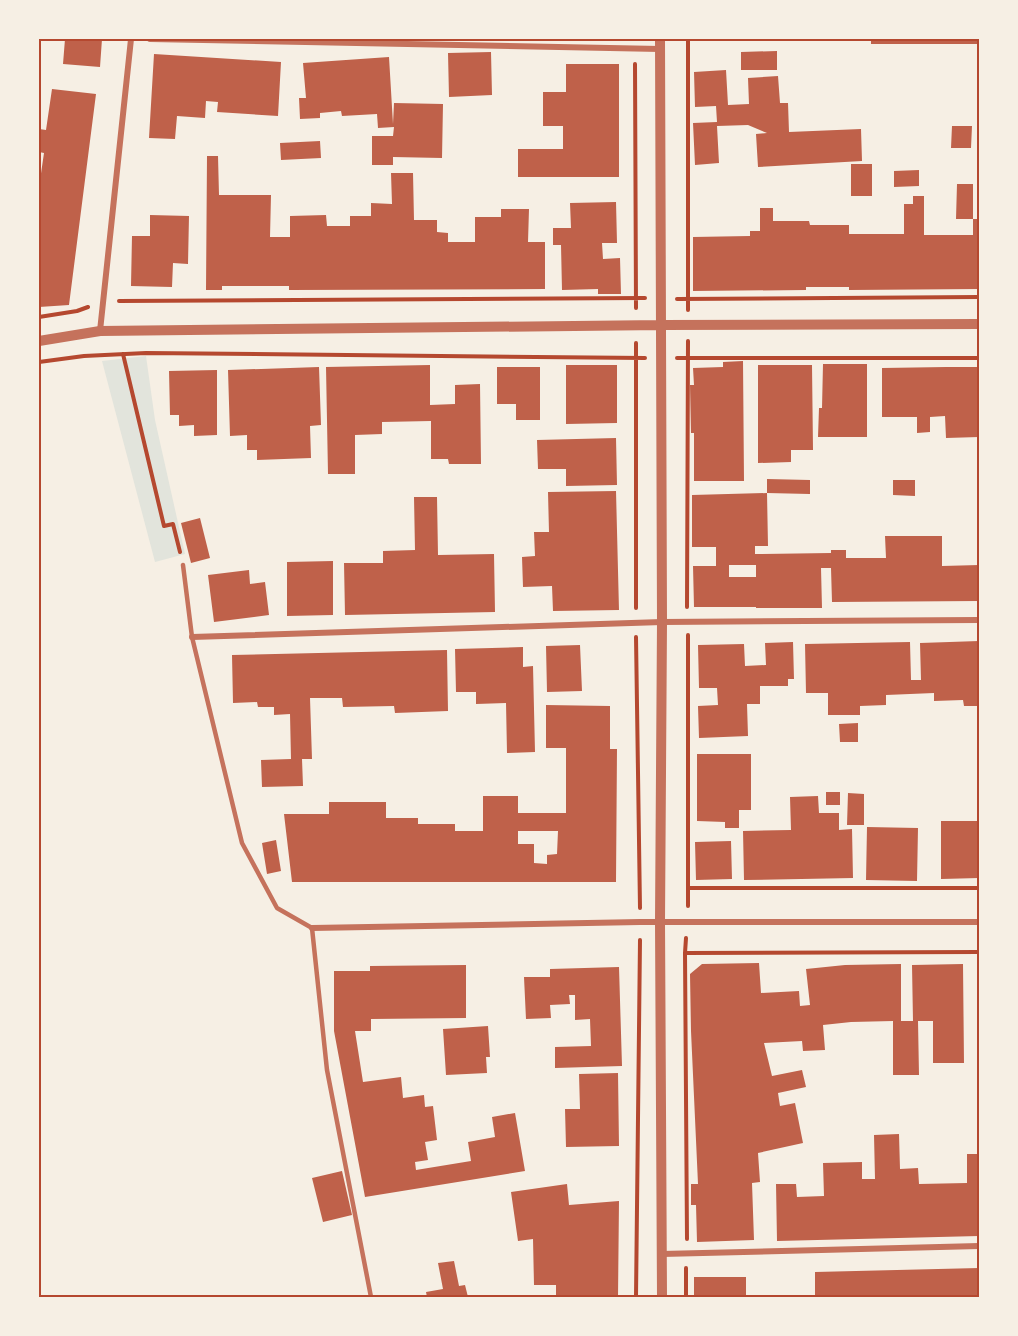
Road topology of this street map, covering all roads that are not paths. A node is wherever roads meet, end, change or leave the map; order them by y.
1 (131, 39) edge
2 (150, 39) edge
3 (660, 44) edge
4 (979, 324) edge
5 (662, 325) junction
6 (100, 331) junction
7 (39, 341) edge
8 (183, 565) road end
9 (979, 620) edge
10 (662, 622) junction
11 (192, 637) junction
12 (660, 922) junction
13 (979, 922) edge
14 (312, 928) junction
15 (979, 1246) edge
16 (662, 1254) junction
17 (371, 1297) edge
18 (662, 1297) edge

1 - 6 street
2 - 3 street
3 - 5 street
4 - 5 street
5 - 6 street
5 - 10 street
6 - 7 street
8 - 11 lane
9 - 10 street
10 - 11 street
10 - 12 street
11 - 14 lane
12 - 13 street
12 - 14 street
12 - 16 street
14 - 17 lane
15 - 16 street
16 - 18 street

